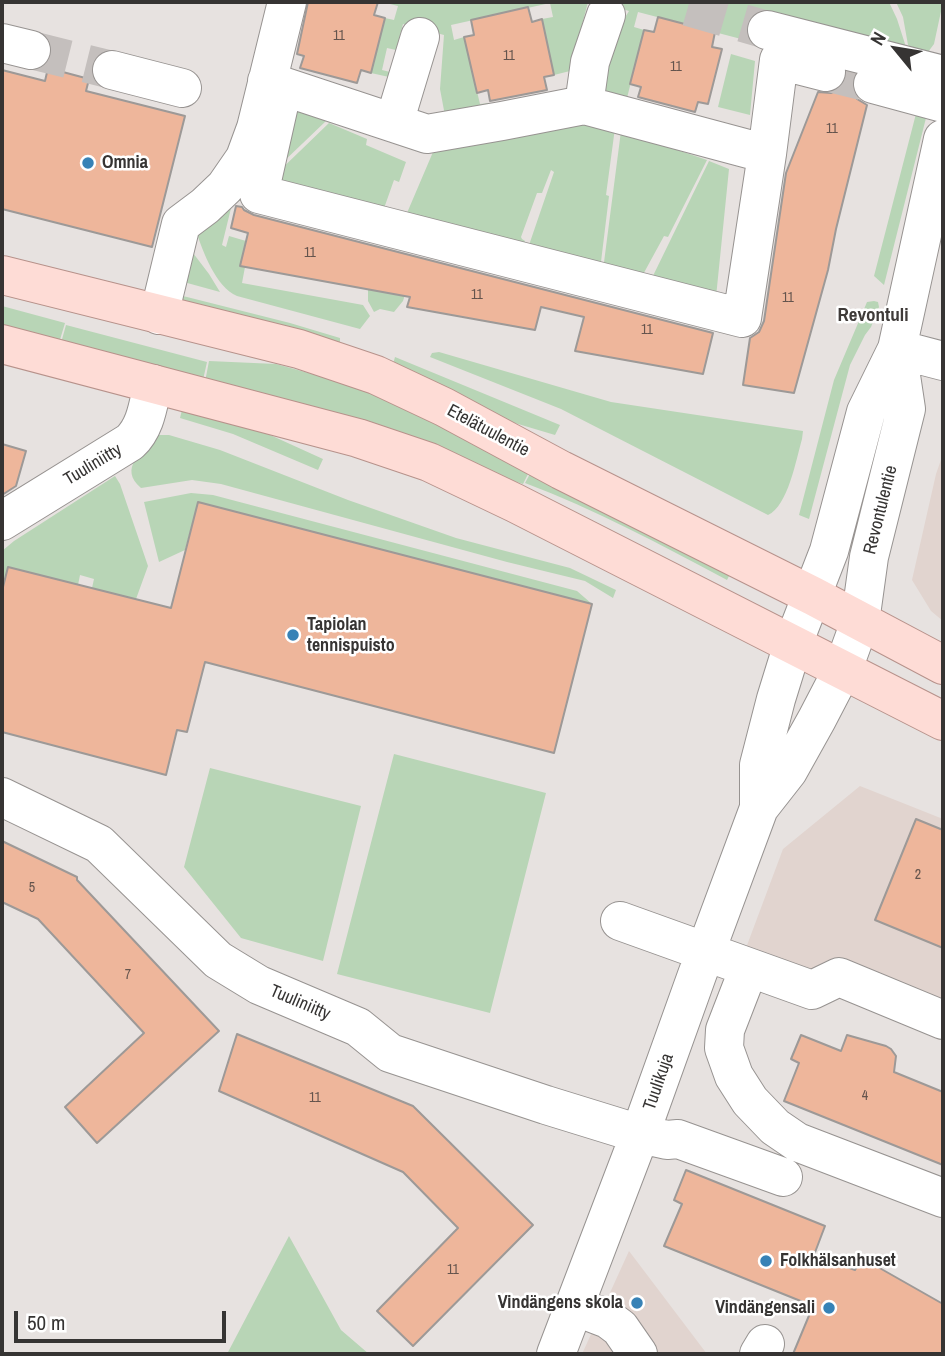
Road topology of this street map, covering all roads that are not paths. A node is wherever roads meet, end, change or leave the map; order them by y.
1 (287, 2) edge
2 (606, 15) dead end
3 (767, 30) tunnel mouth
4 (420, 37) dead end
5 (112, 70) tunnel mouth
6 (826, 72) tunnel mouth
7 (943, 75) edge
8 (275, 84) junction
9 (873, 84) tunnel mouth
10 (182, 88) dead end
11 (943, 103) edge
12 (584, 105) junction
13 (394, 123) junction
14 (943, 139) edge
15 (767, 154) junction
16 (2, 275) edge
17 (159, 315) junction
18 (2, 344) edge
19 (897, 349) junction
20 (943, 361) edge
21 (153, 384) junction
22 (2, 521) edge
23 (813, 596) junction
24 (860, 622) junction
25 (793, 644) junction
26 (943, 665) edge
27 (843, 669) junction
28 (943, 721) edge
29 (2, 797) edge
30 (759, 808) junction
31 (620, 921) dead end
32 (705, 952) junction
33 (749, 968) junction
34 (943, 1020) edge
35 (640, 1134) junction
36 (783, 1177) dead end
37 (943, 1198) edge
38 (574, 1306) junction
39 (556, 1354) edge
40 (638, 1354) edge

1 - 8 street
2 - 12 street
3 - 7 street
4 - 13 street
5 - 10 street
6 - 15 street
8 - 13 street
8 - 15 street
8 - 17 street
9 - 11 street
12 - 13 street
12 - 15 street
14 - 19 street, Revontulentie
16 - 17 main road, Etelätuulentie
17 - 23 main road, Etelätuulentie
18 - 21 main road
19 - 20 street
19 - 23 street, Revontulentie
19 - 24 street, Revontulentie
21 - 22 street, Tuuliniitty
21 - 25 main road
23 - 24 main road, Etelätuulentie
23 - 25 street, Revontulentie
24 - 26 main road, Etelätuulentie
24 - 27 street, Revontulentie
25 - 27 main road
25 - 30 street, Tuulikuja
27 - 28 main road
27 - 30 street, Tuulikuja
29 - 35 street, Tuuliniitty
30 - 32 street, Tuulikuja
31 - 32 street
32 - 33 street
32 - 35 street, Tuulikuja
33 - 34 street
33 - 37 street
35 - 36 street, Tuuliniitty
35 - 38 street, Tuulikuja
38 - 39 street, Tuulikuja
38 - 40 street

